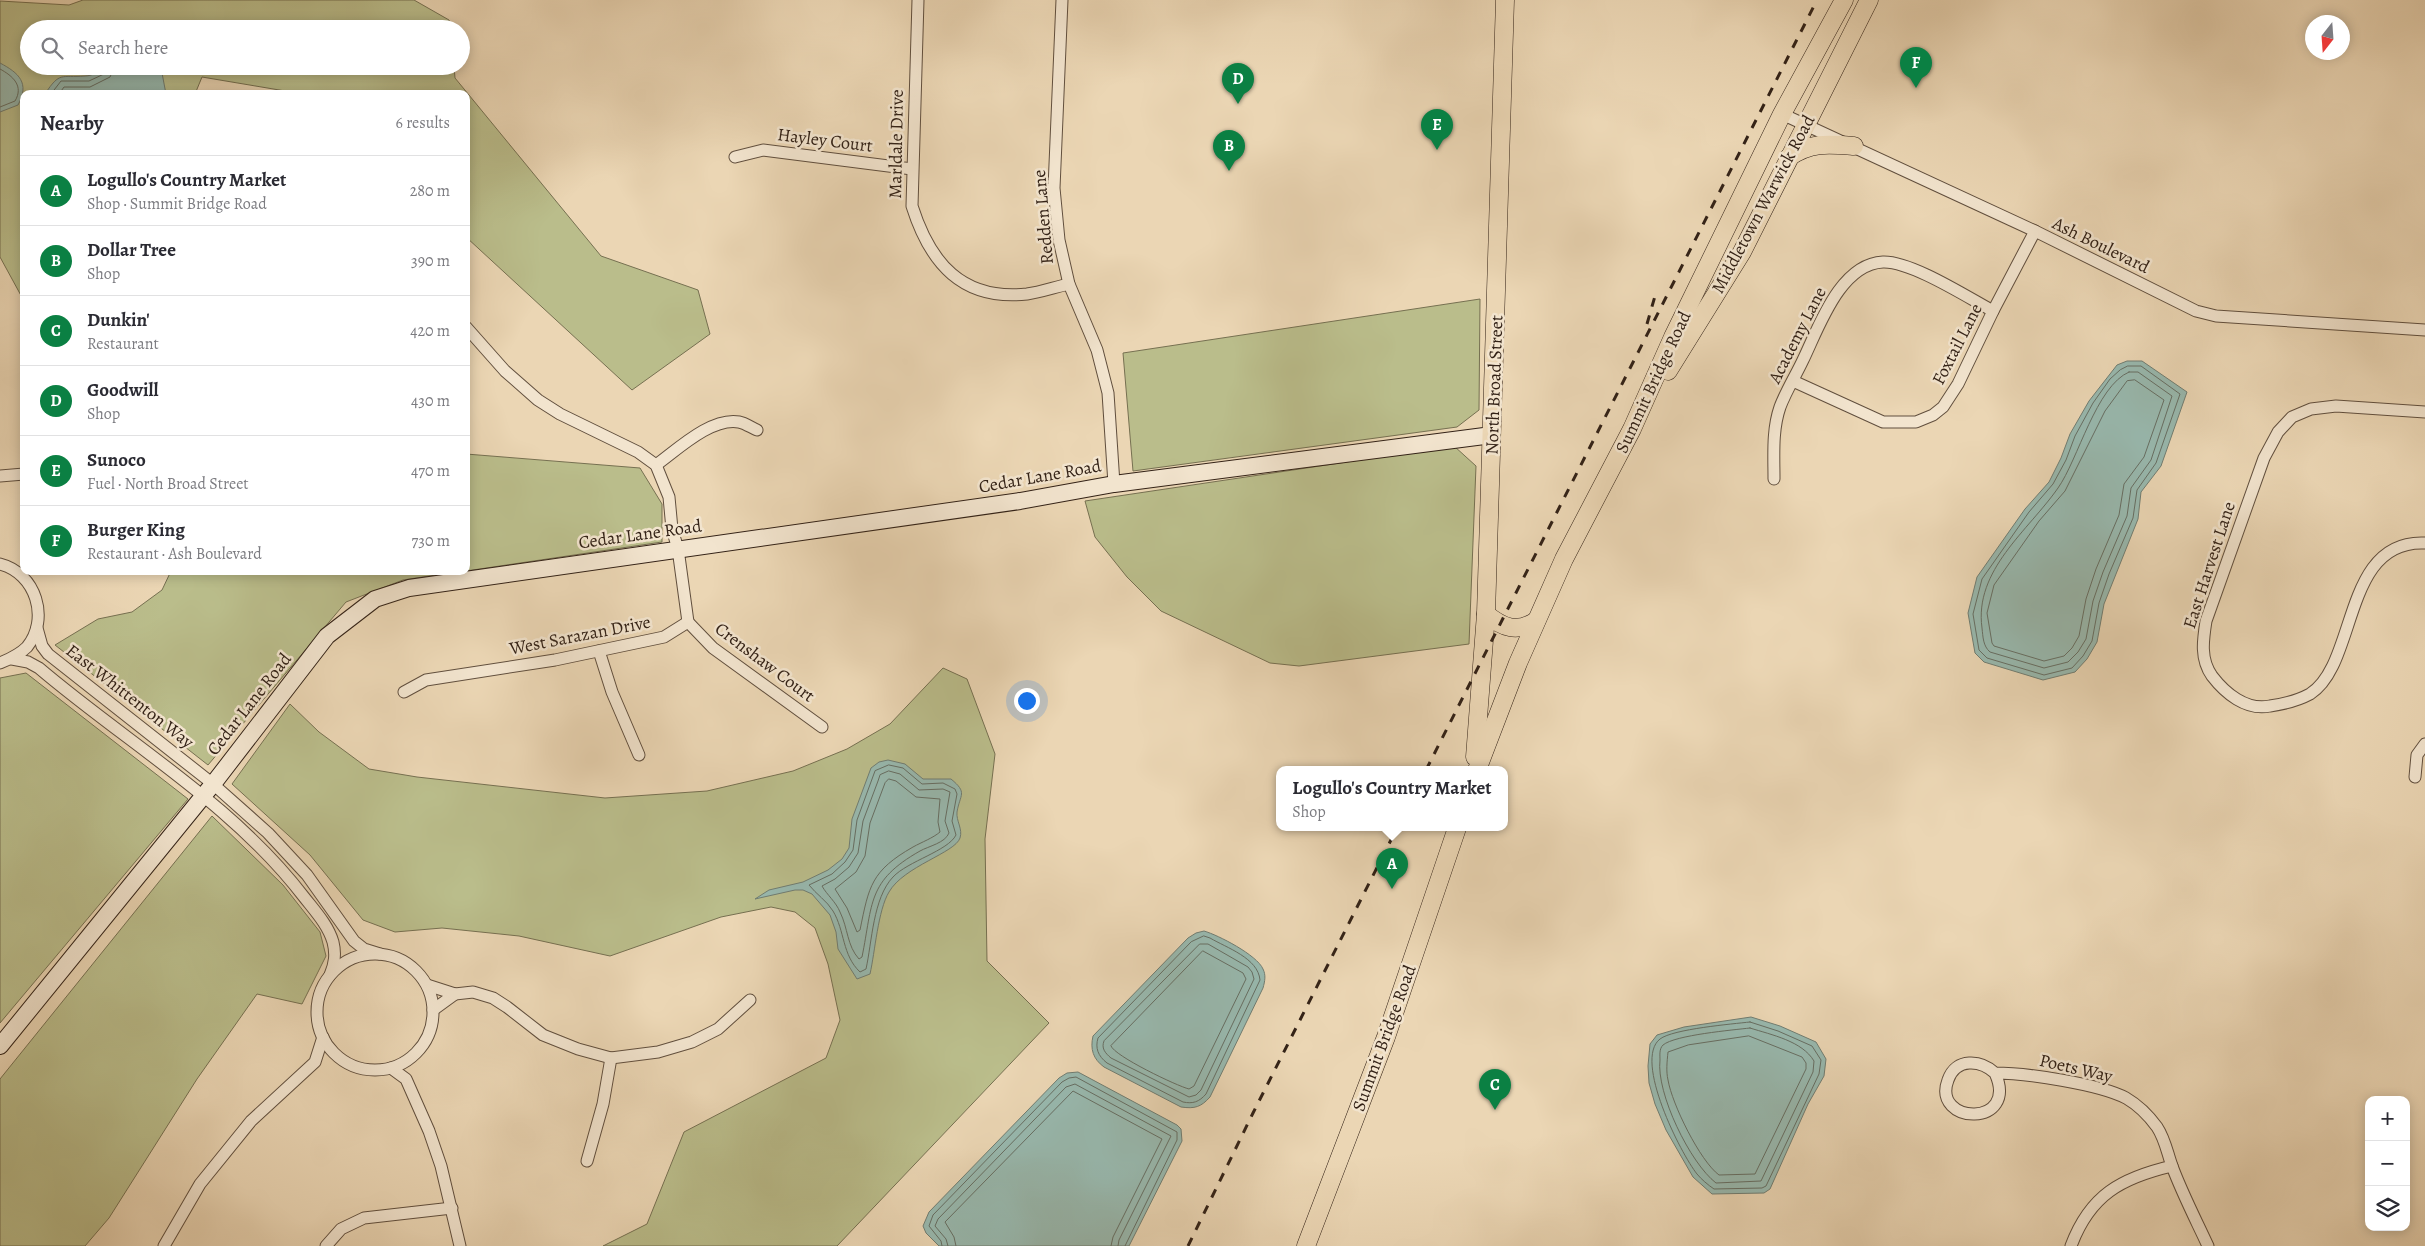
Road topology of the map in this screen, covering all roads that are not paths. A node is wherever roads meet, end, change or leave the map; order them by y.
1 (906, 0) edge
2 (918, 0) edge
3 (1062, 0) edge
4 (1505, 0) edge
5 (1844, 0) edge
6 (1870, 0) edge
7 (1782, 114) junction
8 (1806, 123) junction
9 (1854, 146) junction
10 (735, 157) dead end
11 (1789, 157) junction
12 (912, 169) junction
13 (2035, 231) junction
14 (1069, 284) junction
15 (1993, 311) junction
16 (2425, 330) edge
17 (470, 332) edge
18 (1793, 381) junction
19 (2425, 412) edge
20 (1632, 429) junction
21 (757, 430) dead end
22 (1492, 435) junction
23 (656, 466) junction
24 (20, 474) edge
25 (0, 476) edge
26 (1774, 479) dead end
27 (1114, 484) junction
28 (2425, 544) edge
29 (678, 549) junction
30 (0, 564) edge
31 (1485, 620) junction
32 (1536, 621) junction
33 (688, 622) junction
34 (36, 628) junction
35 (1527, 643) junction
36 (599, 652) junction
37 (12, 658) junction
38 (0, 663) edge
39 (404, 692) dead end
40 (822, 727) dead end
41 (2425, 744) edge
42 (639, 755) dead end
43 (1475, 766) edge
44 (1477, 766) edge
45 (2415, 777) dead end
46 (207, 790) junction
47 (1455, 831) edge
48 (380, 954) junction
49 (330, 975) junction
50 (427, 985) junction
51 (455, 994) junction
52 (750, 1000) dead end
53 (434, 1010) junction
54 (323, 1037) junction
55 (0, 1046) edge
56 (339, 1057) junction
57 (412, 1057) junction
58 (611, 1058) junction
59 (315, 1062) junction
60 (391, 1068) junction
61 (1995, 1073) junction
62 (406, 1080) junction
63 (587, 1161) dead end
64 (2172, 1166) junction
65 (452, 1208) junction
66 (164, 1246) edge
67 (326, 1246) edge
68 (460, 1246) edge
69 (1306, 1246) edge
70 (2071, 1246) edge
71 (2208, 1246) edge

1 - 2 street
2 - 12 street, Marldale Drive
3 - 14 street, Redden Lane
4 - 22 main road, North Broad Street
5 - 7 main road, Summit Bridge Road
6 - 8 main road, Middletown Warwick Road
7 - 8 street, Ash Boulevard
7 - 20 main road, Summit Bridge Road
8 - 9 street, Ash Boulevard
8 - 11 main road, Middletown Warwick Road
9 - 11 main road
9 - 13 street, Ash Boulevard
10 - 12 street, Hayley Court
11 - 20 main road, Middletown Warwick Road
12 - 14 street, Marldale Drive
13 - 15 street, Foxtail Lane
13 - 16 street, Ash Boulevard
14 - 27 street, Redden Lane
15 - 18 street, Foxtail Lane
15 - 18 street, Academy Lane
17 - 23 street
18 - 26 street, Academy Lane
19 - 28 street, East Harvest Lane
20 - 32 main road, Summit Bridge Road
21 - 23 street
22 - 27 street, Cedar Lane Road
22 - 31 main road, North Broad Street
23 - 29 street
24 - 25 street
27 - 29 street, Cedar Lane Road
29 - 33 street
29 - 46 street, Cedar Lane Road
30 - 34 street
31 - 32 main road
31 - 35 main road
31 - 43 main road, North Broad Street
32 - 35 main road, Summit Bridge Road
33 - 36 street, West Sarazan Drive
33 - 40 street, Crenshaw Court
34 - 37 street
34 - 46 street, East Whittenton Way
35 - 44 main road, Summit Bridge Road
36 - 39 street, West Sarazan Drive
36 - 42 street
37 - 38 street
37 - 46 street, East Whittenton Way
41 - 45 street
46 - 48 street
46 - 49 street
46 - 55 street, Cedar Lane Road
47 - 69 main road, Summit Bridge Road
48 - 49 street
48 - 50 street
49 - 54 street
50 - 51 street
50 - 53 street
51 - 53 street
51 - 58 street
52 - 58 street
53 - 57 street
54 - 56 street
54 - 59 street
56 - 59 street
56 - 60 street
57 - 60 street
57 - 62 street
58 - 63 street
59 - 66 street
60 - 62 street
61 - 61 street, Poets Way
61 - 64 street, Poets Way
62 - 65 street
64 - 70 street
64 - 71 street, Poets Way
65 - 67 street
65 - 68 street

